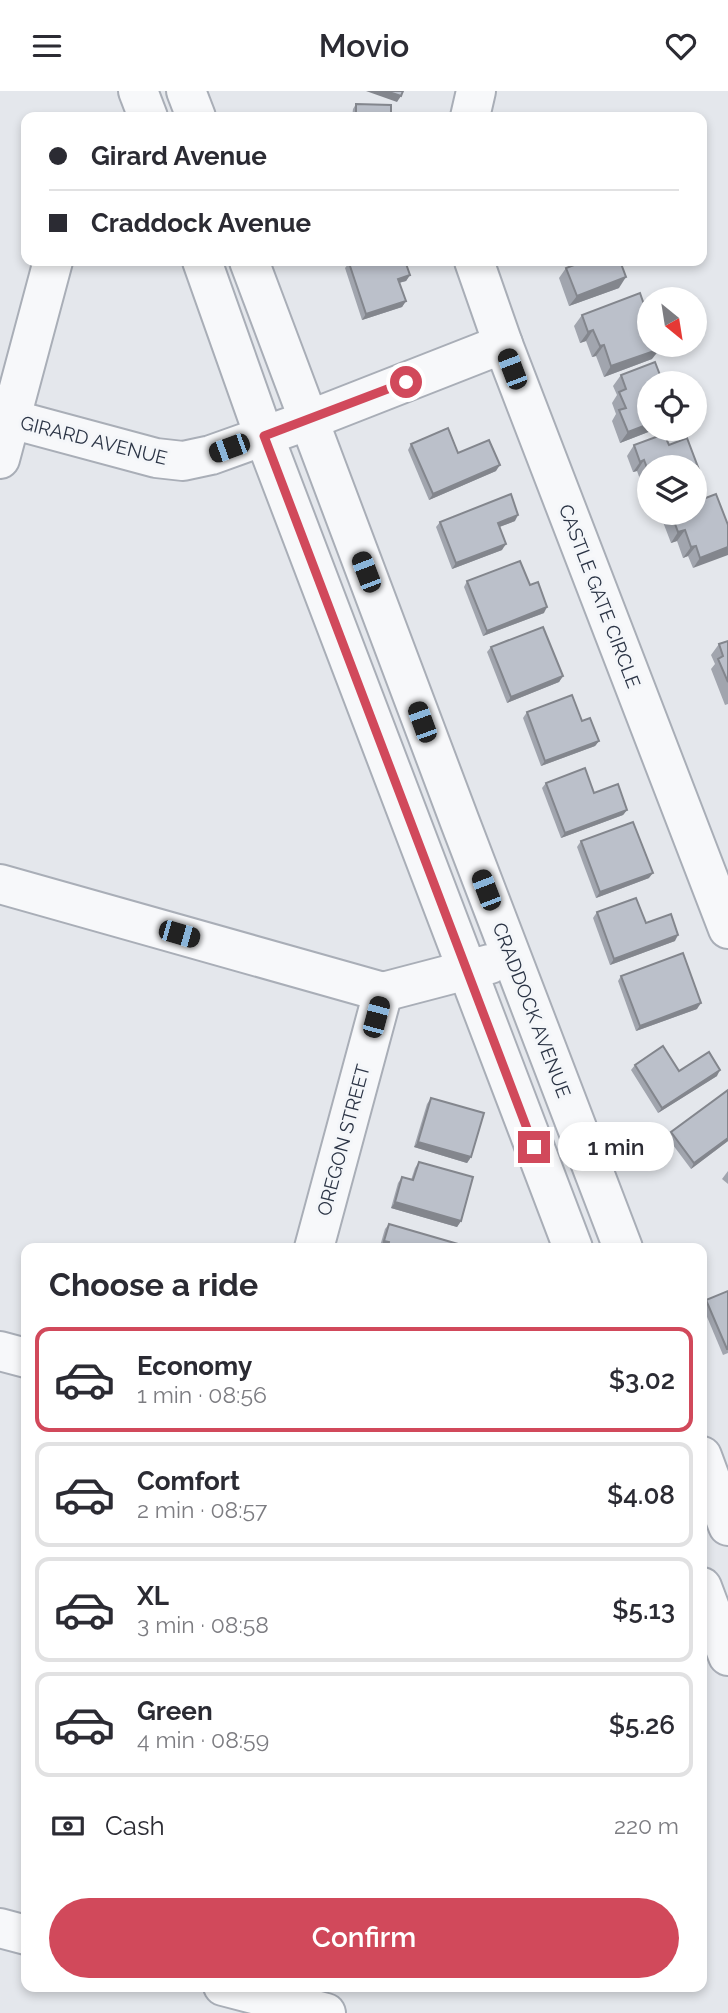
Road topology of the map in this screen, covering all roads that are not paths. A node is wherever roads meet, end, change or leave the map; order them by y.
1 (138, 91) edge
2 (186, 91) edge
3 (476, 91) edge
4 (146, 112) edge
5 (194, 112) edge
6 (471, 112) edge
7 (51, 266) edge
8 (204, 266) edge
9 (252, 266) edge
10 (476, 266) edge
11 (503, 344) junction
12 (6, 418) edge
13 (309, 420) junction
14 (264, 436) junction
15 (0, 459) edge
16 (0, 884) edge
17 (728, 929) edge
18 (511, 957) junction
19 (467, 971) junction
20 (383, 992) junction
21 (315, 1243) edge
22 (571, 1243) edge
23 (621, 1243) edge
24 (0, 1351) edge
25 (21, 1357) edge
26 (709, 1457) edge
27 (728, 1526) edge
28 (707, 1600) edge
29 (728, 1657) edge
30 (0, 1928) edge
31 (21, 1934) edge
32 (246, 1992) edge
33 (326, 2013) edge

1 - 4 street
2 - 5 street
3 - 6 street
7 - 12 street
8 - 14 street
9 - 13 street, CRADDOCK AVENUE
10 - 11 street, CASTLE GATE CIRCLE
11 - 13 street, GIRARD AVENUE
11 - 17 street, CASTLE GATE CIRCLE
12 - 14 street, GIRARD AVENUE
12 - 15 street
13 - 14 street, GIRARD AVENUE
13 - 18 street, CRADDOCK AVENUE
14 - 19 street
16 - 20 street
18 - 19 street
18 - 23 street, CRADDOCK AVENUE
19 - 20 street
19 - 22 street
20 - 21 street, OREGON STREET
24 - 25 street
26 - 27 street
28 - 29 street
30 - 31 street
32 - 33 street

